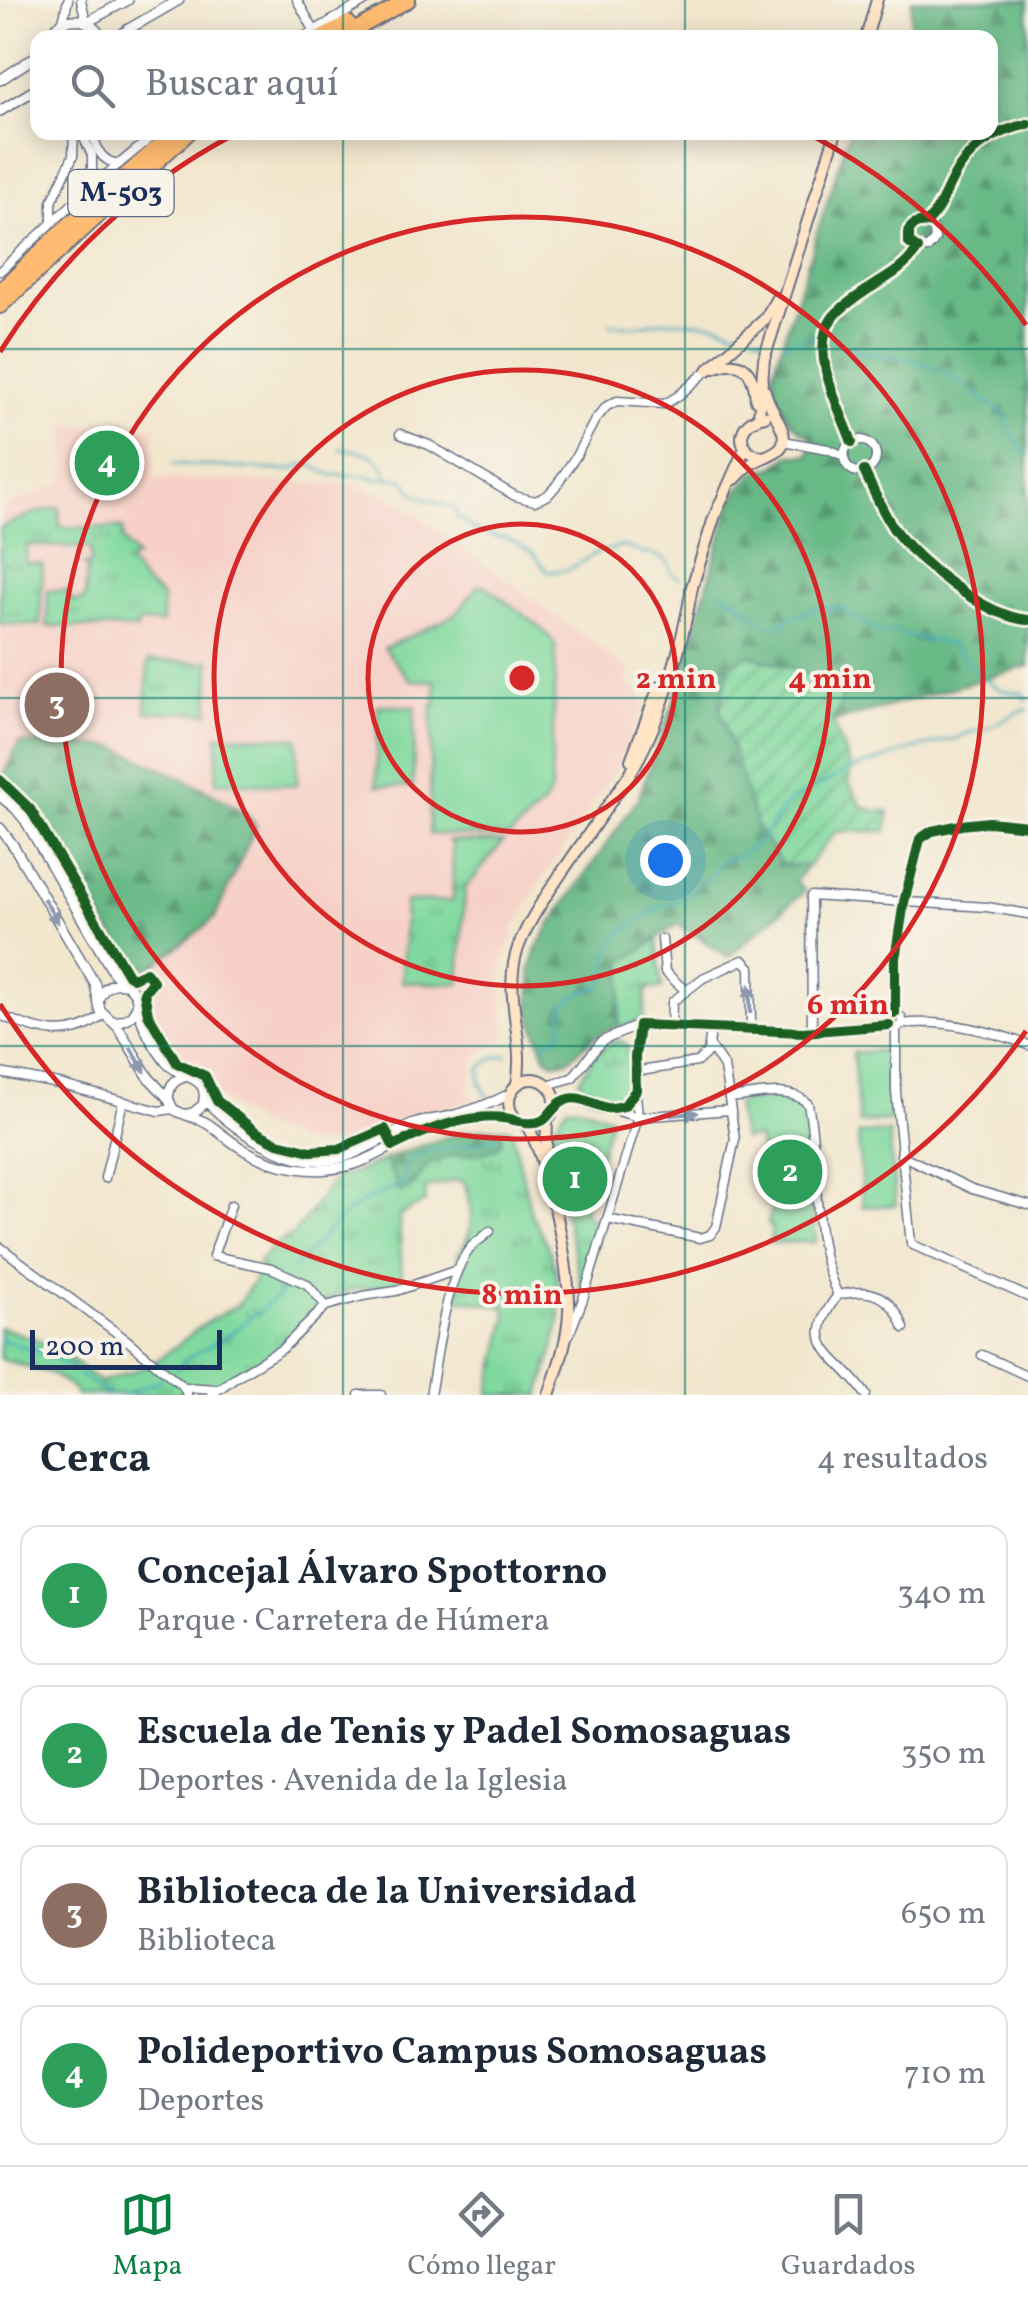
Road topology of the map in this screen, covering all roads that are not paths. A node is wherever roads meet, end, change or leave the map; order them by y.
1 (68, 0) edge
2 (81, 0) edge
3 (128, 0) edge
4 (179, 0) edge
5 (297, 0) edge
6 (366, 0) edge
7 (388, 0) edge
8 (408, 0) edge
9 (877, 0) edge
10 (64, 21) junction
11 (87, 22) junction
12 (52, 30) edge
13 (98, 30) edge
14 (127, 30) edge
15 (316, 30) edge
16 (324, 30) edge
17 (326, 30) edge
18 (354, 30) edge
19 (868, 30) edge
20 (30, 60) edge
21 (0, 80) edge
22 (30, 93) edge
23 (0, 112) edge
24 (1028, 124) edge
25 (998, 133) edge
26 (76, 140) edge
27 (83, 140) edge
28 (95, 140) edge
29 (148, 140) edge
30 (167, 140) edge
31 (180, 140) edge
32 (833, 140) edge
33 (986, 140) edge
34 (120, 164) junction
35 (92, 186) junction
36 (52, 222) junction
37 (927, 223) junction
38 (918, 249) junction
39 (793, 266) junction
40 (0, 271) edge
41 (0, 291) edge
42 (0, 306) edge
43 (708, 370) junction
44 (762, 378) junction
45 (758, 417) junction
46 (779, 423) junction
47 (400, 434) dead end
48 (783, 442) junction
49 (852, 442) junction
50 (745, 448) junction
51 (844, 456) junction
52 (766, 457) junction
53 (864, 471) junction
54 (728, 487) junction
55 (1028, 620) edge
56 (0, 796) edge
57 (0, 828) edge
58 (932, 831) dead end
59 (904, 902) junction
60 (1028, 914) edge
61 (662, 940) dead end
62 (126, 985) junction
63 (686, 991) junction
64 (98, 1000) junction
65 (137, 1006) junction
66 (0, 1015) edge
67 (107, 1018) junction
68 (897, 1022) junction
69 (640, 1025) junction
70 (671, 1026) junction
71 (708, 1028) junction
72 (751, 1030) junction
73 (812, 1032) junction
74 (516, 1033) junction
75 (613, 1036) junction
76 (1028, 1045) edge
77 (636, 1050) junction
78 (708, 1051) junction
79 (634, 1072) junction
80 (0, 1073) edge
81 (184, 1076) junction
82 (535, 1079) junction
83 (547, 1084) junction
84 (513, 1089) junction
85 (636, 1090) junction
86 (168, 1098) junction
87 (729, 1098) junction
88 (205, 1100) junction
89 (123, 1102) junction
90 (607, 1108) junction
91 (173, 1109) junction
92 (730, 1110) junction
93 (188, 1114) junction
94 (550, 1114) junction
95 (469, 1116) junction
96 (638, 1117) junction
97 (522, 1122) junction
98 (901, 1155) junction
99 (104, 1178) dead end
100 (548, 1178) junction
101 (230, 1204) dead end
102 (1028, 1206) edge
103 (607, 1219) junction
104 (490, 1231) dead end
105 (0, 1247) edge
106 (457, 1270) junction
107 (838, 1295) junction
108 (1028, 1298) edge
109 (326, 1306) junction
110 (904, 1328) dead end
111 (982, 1354) dead end
112 (562, 1355) junction
113 (1028, 1376) edge
114 (186, 1391) edge
115 (214, 1392) edge
116 (359, 1395) edge
117 (381, 1395) edge
118 (430, 1395) edge
119 (549, 1395) edge
120 (866, 1395) edge

1 - 10 street
2 - 11 street
3 - 11 street
4 - 14 street
5 - 15 street
6 - 16 street
7 - 17 highway
8 - 18 highway
9 - 19 main road
10 - 11 street
10 - 12 street
11 - 13 street
20 - 21 street
22 - 23 street
24 - 25 street
26 - 36 street
27 - 35 street
28 - 34 street
29 - 34 street
30 - 41 highway, M-503
31 - 42 highway, M-503
32 - 39 main road
33 - 37 street
34 - 35 street
35 - 36 street
36 - 40 street
37 - 38 street
37 - 38 street
38 - 49 street
39 - 43 main road
39 - 44 main road
43 - 45 main road
43 - 47 street
44 - 45 main road
44 - 46 main road
45 - 46 main road
45 - 50 main road
46 - 48 main road
48 - 51 street
48 - 52 main road
49 - 51 street
49 - 53 street
50 - 52 main road
50 - 54 main road
51 - 53 street
52 - 54 main road
53 - 55 street
54 - 74 main road
56 - 62 street
57 -> 64 street
58 - 59 street
59 - 60 street
59 - 68 street
59 - 73 street
61 - 63 street
62 - 64 street
62 - 65 street
63 - 70 street
72 -> 63 street
64 - 67 street
65 - 67 street
65 - 81 street
66 - 67 street
67 -> 86 street
68 - 73 street
68 - 76 street
68 - 98 street
69 - 70 street
69 - 75 street
69 - 77 street
70 - 71 street
71 - 72 street
71 - 78 street
72 - 73 street
74 - 82 main road
74 - 84 main road
75 - 77 street
75 - 83 street
77 - 79 street
78 - 79 street
78 - 87 street
79 - 85 street
80 - 89 street
81 - 86 street
81 - 88 street
82 - 83 main road
82 - 84 main road
83 - 94 main road
84 - 95 street
84 - 97 main road
85 - 90 street
85 - 96 street
86 - 91 street
87 - 92 street
87 - 107 street
88 - 93 street
88 - 95 street
89 - 91 street
89 - 99 street
90 - 94 street
90 - 96 street
91 - 93 street
96 -> 92 street
92 - 103 street
93 - 95 street
94 - 97 main road
94 - 100 main road
95 - 97 street
96 - 103 street
97 - 100 main road
98 - 102 street
98 - 108 street
100 - 112 main road
101 - 109 street
103 - 112 street
104 - 106 street
105 - 114 street
106 - 109 street
106 - 118 street
107 - 110 street
107 - 120 street
109 - 115 street
111 - 113 street
112 - 119 main road
114 - 115 street
116 - 117 street

